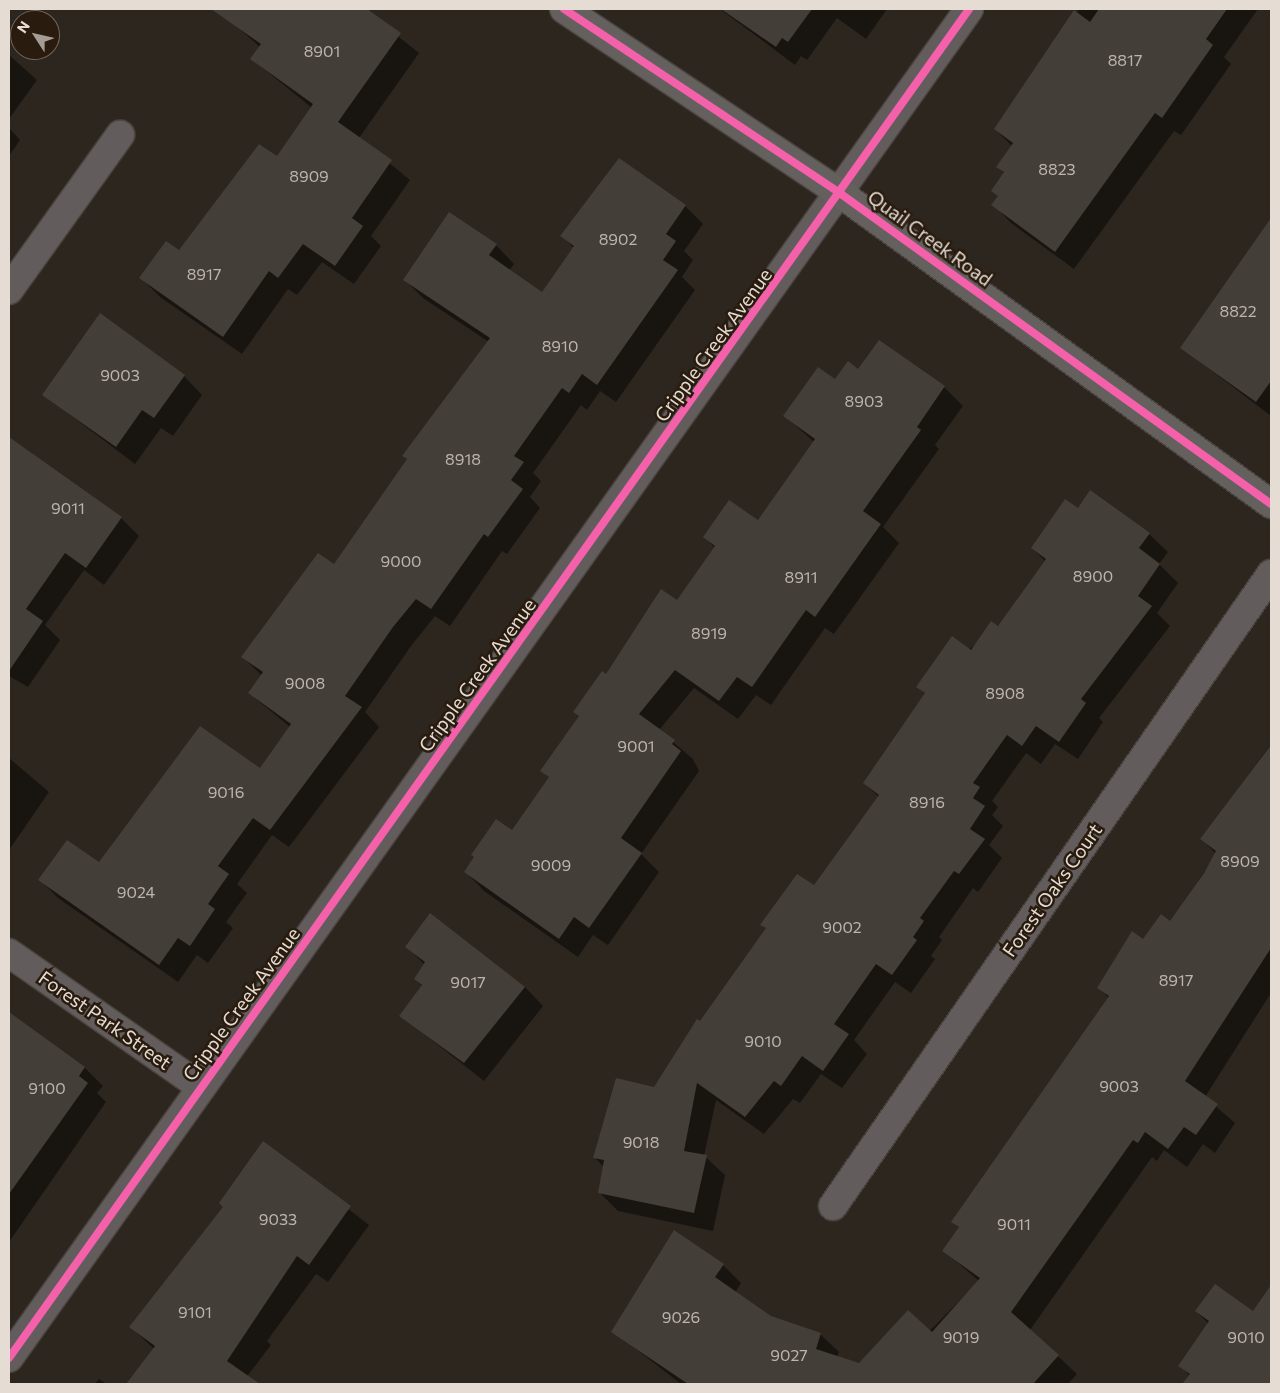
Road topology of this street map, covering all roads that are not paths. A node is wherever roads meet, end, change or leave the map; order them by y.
1 (564, 9) edge
2 (969, 9) edge
3 (120, 134) dead end
4 (841, 194) junction
5 (9, 290) edge
6 (1271, 504) edge
7 (1271, 574) edge
8 (9, 953) edge
9 (201, 1088) junction
10 (833, 1206) dead end
11 (9, 1358) edge

1 - 4 street, Quail Creek Road
2 - 4 street, Cripple Creek Avenue
3 - 5 street
4 - 6 street, Quail Creek Road
4 - 9 street, Cripple Creek Avenue
7 - 10 street, Forest Oaks Court
8 - 9 street, Forest Park Street
9 - 11 street, Cripple Creek Avenue

